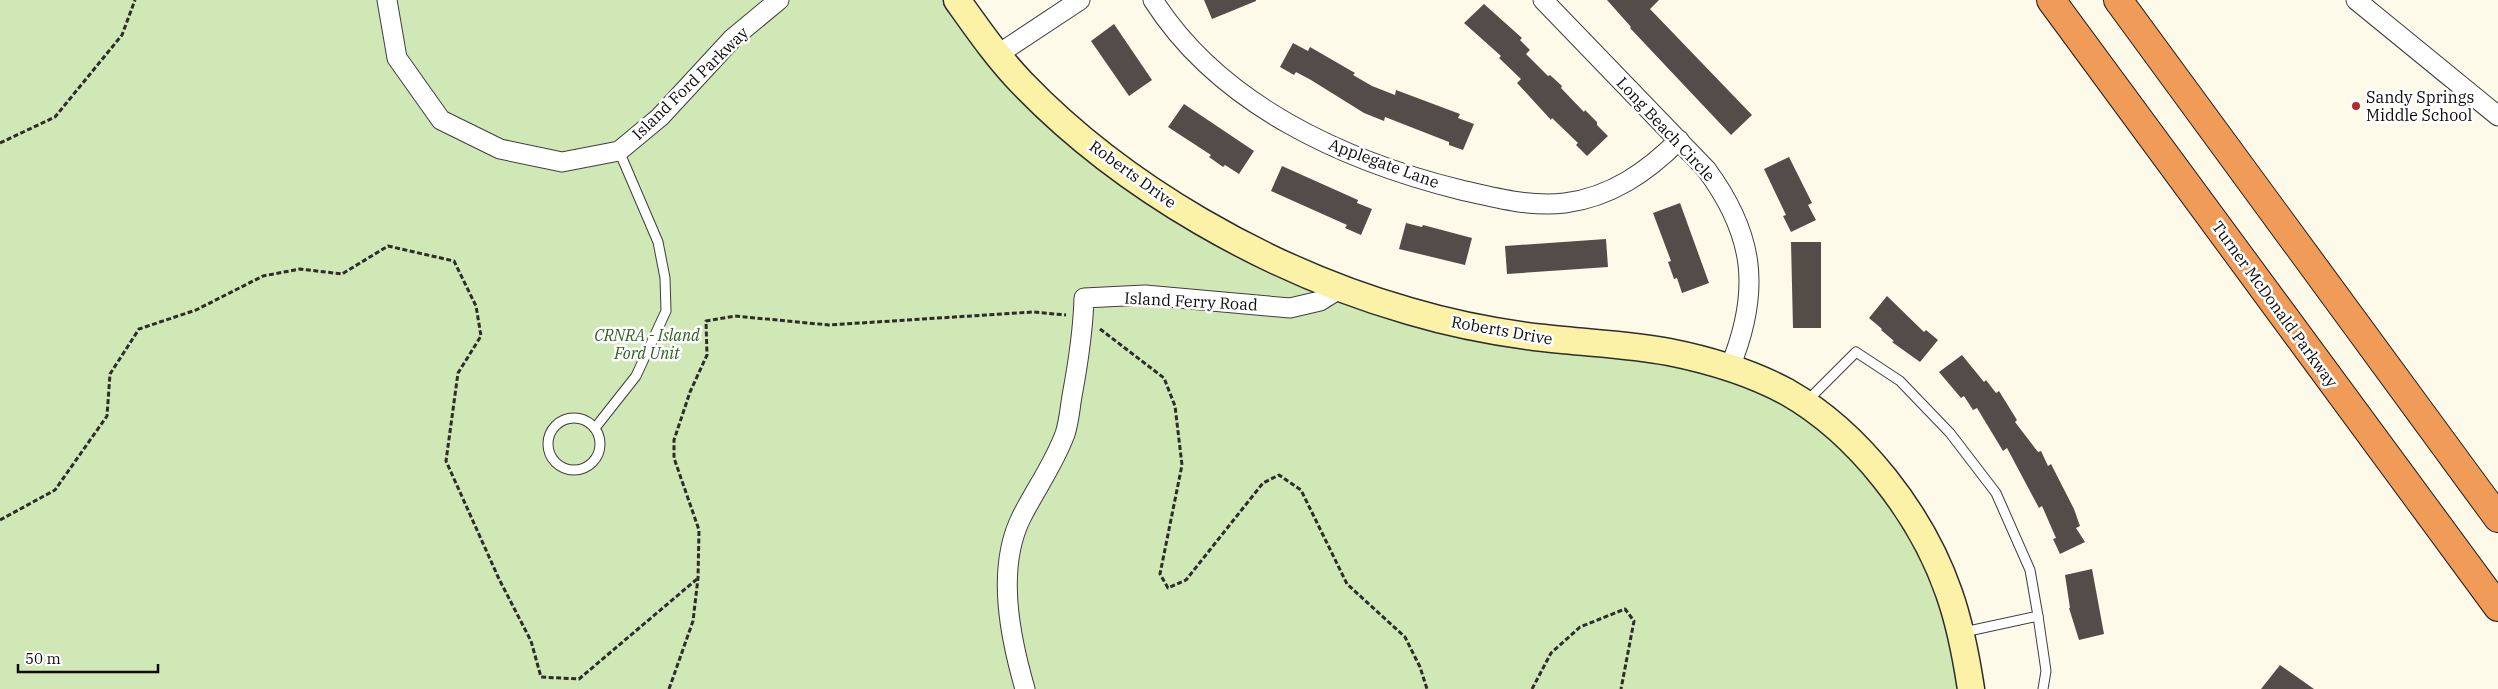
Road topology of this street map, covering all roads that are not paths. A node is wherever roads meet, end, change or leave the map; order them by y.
1 (387, 0) edge
2 (779, 0) edge
3 (957, 0) edge
4 (1080, 0) edge
5 (1153, 0) edge
6 (1543, 0) edge
7 (2051, 0) edge
8 (2118, 0) edge
9 (2359, 1) edge
10 (997, 55) junction
11 (2498, 116) edge
12 (1679, 140) junction
13 (619, 151) junction
14 (1339, 289) junction
15 (1730, 367) junction
16 (1804, 404) junction
17 (595, 428) junction
18 (2498, 518) edge
19 (2498, 607) edge
20 (2038, 616) junction
21 (1961, 632) junction
22 (1025, 689) edge
23 (1971, 689) edge
24 (2043, 689) edge

1 - 13 street, Island Ford Parkway
2 - 13 street, Island Ford Parkway
3 - 10 street, Roberts Drive
4 - 10 street
5 - 12 street, Applegate Lane
6 - 12 street, Long Beach Circle
7 - 19 highway, Turner McDonald Parkway
8 - 18 highway
9 - 11 street
10 - 14 street, Roberts Drive
12 - 15 street, Long Beach Circle
13 - 17 lane
14 - 15 street, Roberts Drive
14 - 22 street, Island Ferry Road
15 - 16 street, Roberts Drive
16 - 20 lane
16 - 21 street, Roberts Drive
17 - 17 lane
20 - 21 lane
20 - 24 lane
21 - 23 street, Roberts Drive

